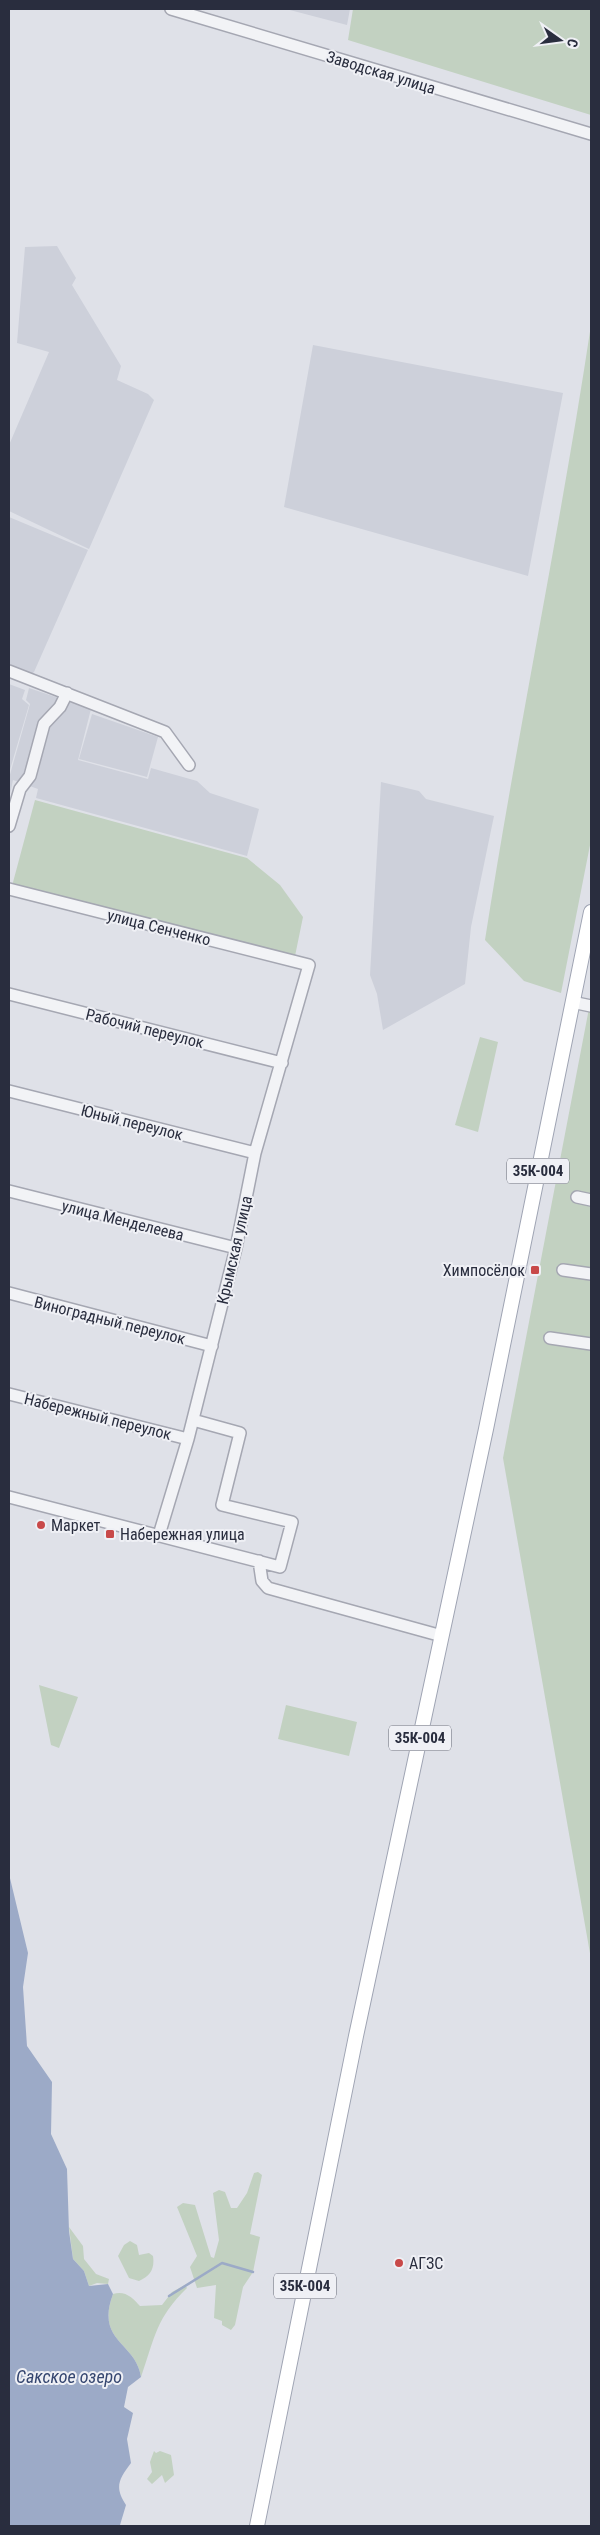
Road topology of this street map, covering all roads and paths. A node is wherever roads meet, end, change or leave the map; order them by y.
1 (171, 9) edge
2 (591, 134) edge
3 (9, 671) edge
4 (67, 693) junction
5 (189, 765) dead end
6 (9, 826) edge
7 (9, 890) edge
8 (591, 912) edge
9 (309, 964) joint
10 (9, 994) edge
11 (572, 1002) junction
12 (591, 1006) edge
13 (282, 1063) junction
14 (9, 1090) edge
15 (256, 1153) junction
16 (9, 1191) edge
17 (577, 1197) dead end
18 (591, 1200) edge
19 (236, 1248) junction
20 (562, 1270) dead end
21 (591, 1274) edge
22 (9, 1293) edge
23 (550, 1338) dead end
24 (591, 1344) edge
25 (212, 1346) junction
26 (9, 1394) edge
27 (193, 1420) junction
28 (188, 1439) junction
29 (9, 1497) edge
30 (159, 1535) junction
31 (259, 1561) junction
32 (442, 1636) junction
33 (257, 2526) edge

1 - 2 street, Заводская улица
3 - 4 street
4 - 5 street
4 - 6 street
7 - 9 street, улица Сенченко
8 - 11 main road, 35К-004
9 - 13 street, Крымская улица
10 - 13 street, Рабочий переулок
11 - 12 street
11 - 32 main road, 35К-004
13 - 15 street, Крымская улица
14 - 15 street, Юный переулок
15 - 19 street, Крымская улица
16 - 19 street, улица Менделеева
17 - 18 street
19 - 25 street, Крымская улица
20 - 21 street
22 - 25 street, Виноградный переулок
23 - 24 street
25 - 27 street, Крымская улица
26 - 28 street, Набережный переулок
27 - 28 street, Крымская улица
27 - 31 street
28 - 30 street, Крымская улица
29 - 30 street
30 - 31 street
31 - 32 street
32 - 33 main road, 35К-004

